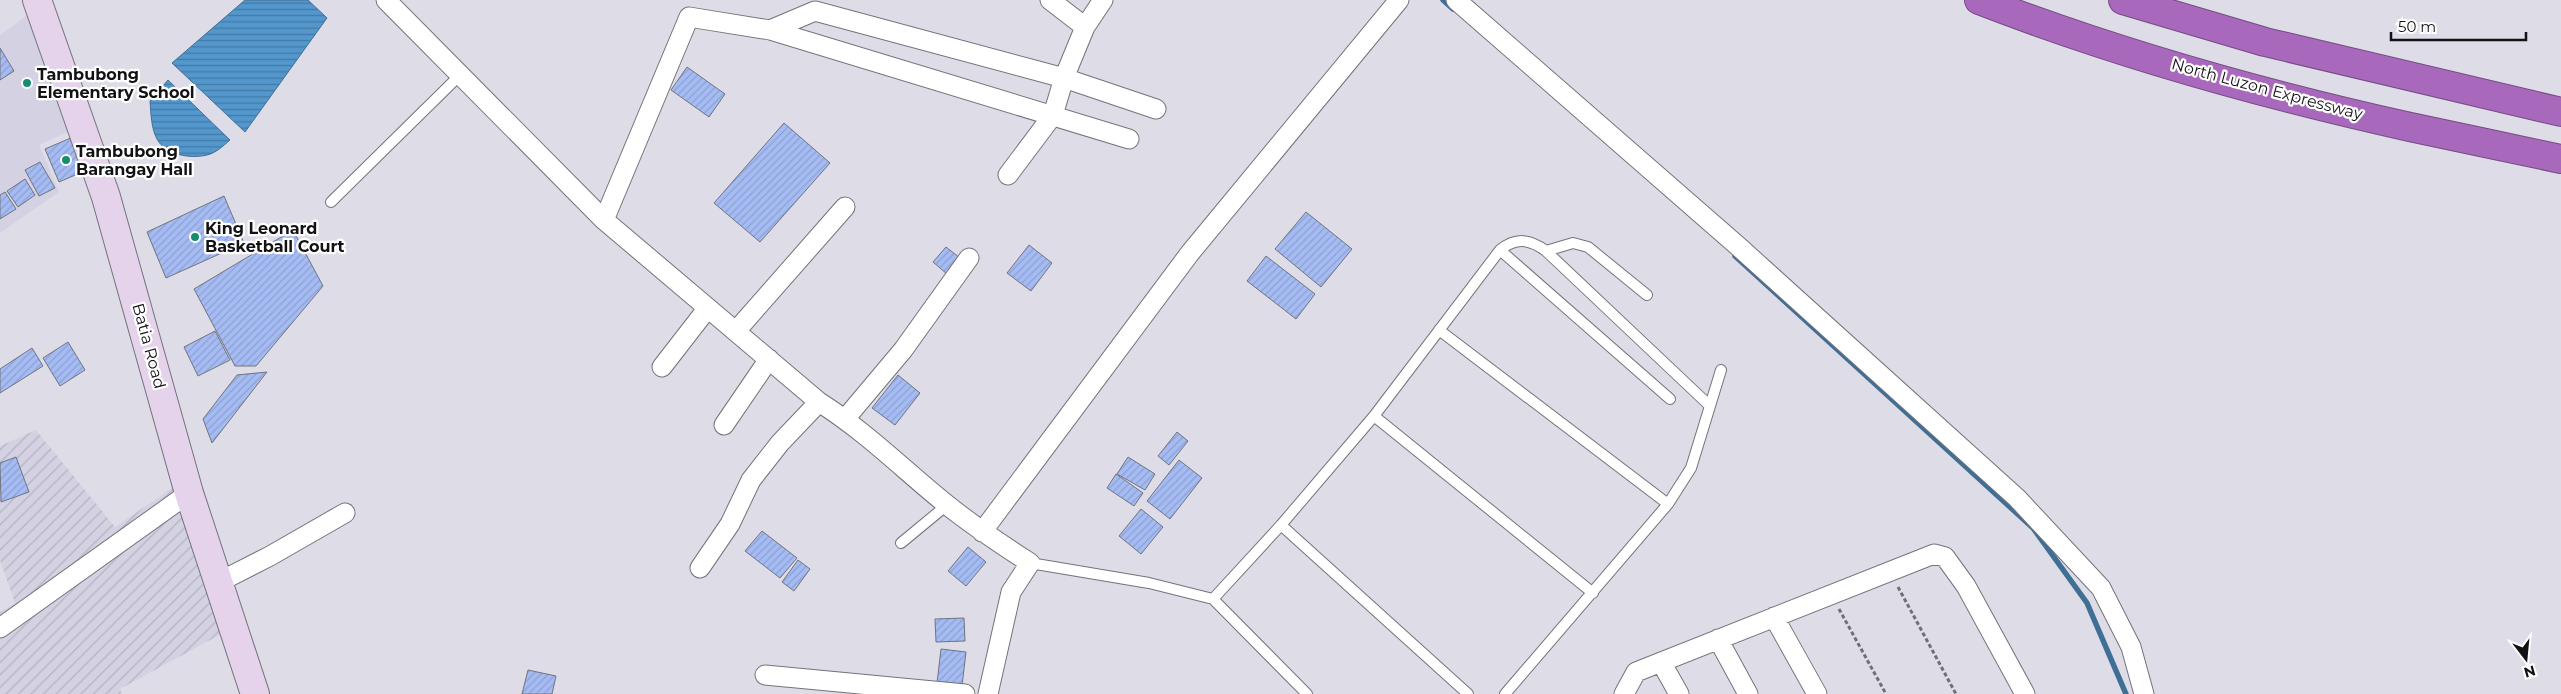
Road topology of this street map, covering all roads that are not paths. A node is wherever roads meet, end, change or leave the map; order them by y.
1 (37, 0) edge
2 (386, 0) edge
3 (1050, 0) edge
4 (1103, 0) edge
5 (1399, 0) edge
6 (1456, 0) edge
7 (1979, 0) edge
8 (2123, 0) edge
9 (819, 5) edge
10 (1085, 27) junction
11 (770, 30) junction
12 (460, 75) junction
13 (1064, 78) junction
14 (1156, 109) dead end
15 (2561, 112) edge
16 (1053, 115) junction
17 (1129, 139) dead end
18 (2561, 159) edge
19 (1008, 176) dead end
20 (330, 202) dead end
21 (844, 207) dead end
22 (604, 220) junction
23 (1500, 250) junction
24 (1546, 251) junction
25 (970, 258) dead end
26 (1647, 295) dead end
27 (707, 309) junction
28 (1439, 330) junction
29 (736, 332) junction
30 (769, 360) junction
31 (662, 367) dead end
32 (1721, 370) dead end
33 (1670, 399) dead end
34 (818, 402) junction
35 (1710, 406) junction
36 (1374, 416) junction
37 (845, 419) junction
38 (724, 425) dead end
39 (189, 493) junction
40 (1668, 504) junction
41 (947, 505) junction
42 (346, 513) dead end
43 (1281, 525) junction
44 (982, 532) junction
45 (901, 543) dead end
46 (1030, 563) junction
47 (700, 568) dead end
48 (219, 582) junction
49 (1593, 593) junction
50 (1213, 599) junction
51 (1774, 617) junction
52 (0, 628) edge
53 (1718, 639) junction
54 (1661, 662) junction
55 (765, 675) dead end
56 (255, 694) edge
57 (965, 694) edge
58 (988, 694) edge
59 (1307, 694) edge
60 (1468, 694) edge
61 (1505, 694) edge
62 (1624, 694) edge
63 (1679, 694) edge
64 (1748, 694) edge
65 (1817, 694) edge
66 (2025, 694) edge
67 (2144, 694) edge

1 - 39 street, Batia Road
2 - 12 street
3 - 10 street
4 - 10 street
5 - 44 street
6 - 67 street
7 - 18 highway, North Luzon Expressway
8 - 15 highway
9 - 11 street
9 - 13 street
10 - 13 street
11 - 16 street
11 - 22 street
12 - 20 lane
12 - 22 street
13 - 14 street
13 - 16 street
16 - 17 street
16 - 19 street
21 - 29 street
22 - 27 street
23 - 24 lane
23 - 28 lane
23 - 33 lane
24 - 26 lane
24 - 35 lane
25 - 37 street
27 - 29 street
27 - 31 street
28 - 36 lane
28 - 40 lane
29 - 30 street
30 - 34 street
30 - 38 street
32 - 35 lane
34 - 37 street
34 - 47 street
35 - 40 lane
36 - 43 lane
36 - 49 lane
37 - 41 street
39 - 48 street, Batia Road
39 - 52 street
40 - 49 lane
41 - 44 street
41 - 45 lane
42 - 48 street
43 - 50 lane
43 - 60 lane
44 - 46 street
46 - 50 lane
46 - 58 street
48 - 56 street, Batia Road
49 - 61 lane
50 - 59 lane
51 - 53 street
51 - 65 street
51 - 66 street
53 - 54 street
53 - 64 street
54 - 62 street
54 - 63 street
55 - 57 street

